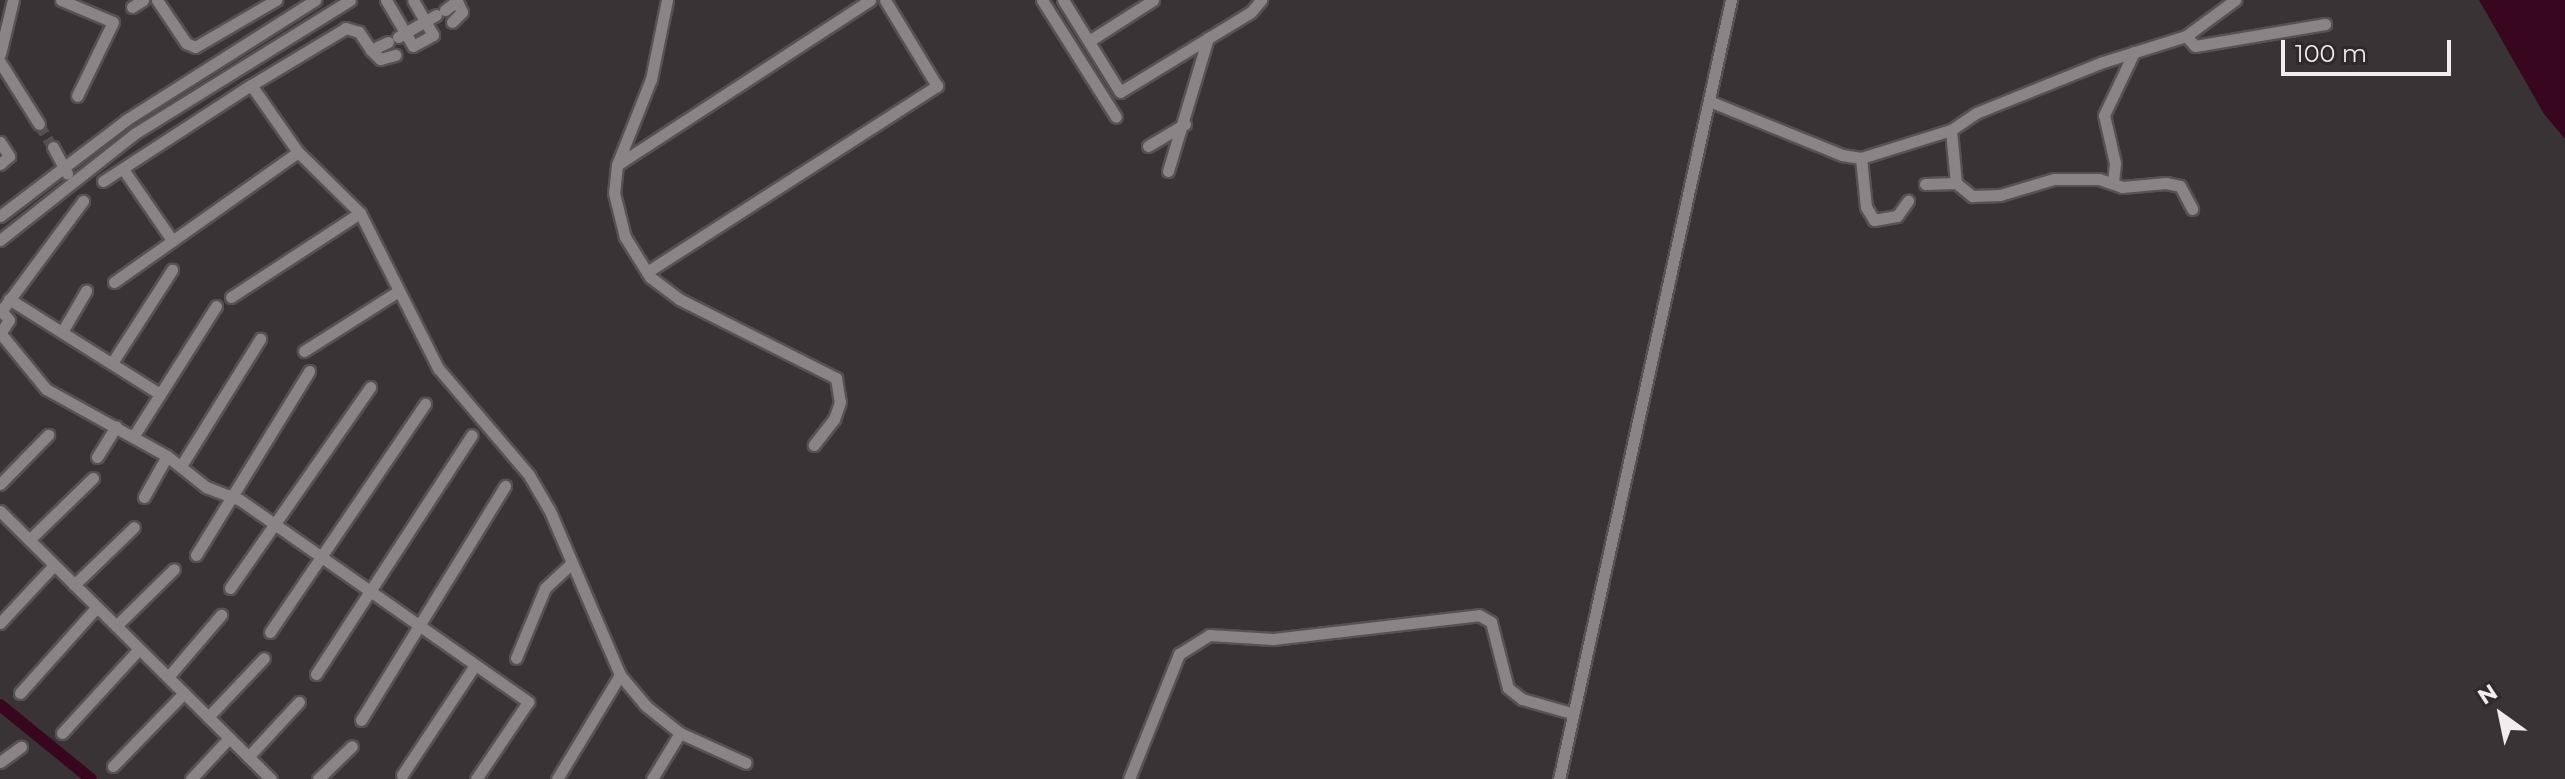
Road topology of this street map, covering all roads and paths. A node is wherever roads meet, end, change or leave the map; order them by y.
1 (13, 0) edge
2 (61, 0) edge
3 (143, 0) edge
4 (157, 0) edge
5 (276, 0) edge
6 (315, 0) edge
7 (350, 0) edge
8 (386, 0) edge
9 (413, 0) edge
10 (456, 0) edge
11 (667, 0) edge
12 (870, 0) edge
13 (885, 0) edge
14 (1042, 0) edge
15 (1063, 0) edge
16 (1153, 0) edge
17 (1261, 0) edge
18 (1731, 0) edge
19 (2235, 0) edge
20 (86, 4) edge
21 (132, 7) dead end
22 (435, 16) junction
23 (2325, 24) dead end
24 (443, 29) junction
25 (2186, 36) junction
26 (397, 37) junction
27 (1208, 38) junction
28 (1089, 41) junction
29 (371, 50) junction
30 (405, 50) junction
31 (2134, 52) junction
32 (0, 54) edge
33 (0, 62) edge
34 (251, 85) junction
35 (77, 96) dead end
36 (1709, 101) junction
37 (1116, 117) dead end
38 (39, 124) tunnel mouth
39 (1185, 124) junction
40 (1951, 130) junction
41 (0, 142) edge
42 (1148, 146) dead end
43 (53, 147) tunnel mouth
44 (298, 152) junction
45 (1861, 158) junction
46 (0, 164) edge
47 (617, 165) junction
48 (64, 167) junction
49 (123, 169) junction
50 (1168, 171) dead end
51 (71, 180) junction
52 (103, 181) dead end
53 (2113, 182) junction
54 (1956, 183) junction
55 (1925, 184) dead end
56 (83, 201) dead end
57 (1908, 201) dead end
58 (2192, 209) dead end
59 (360, 213) junction
60 (0, 216) edge
61 (0, 240) edge
62 (172, 240) junction
63 (172, 270) dead end
64 (647, 272) junction
65 (114, 282) dead end
66 (86, 291) dead end
67 (397, 292) junction
68 (231, 297) dead end
69 (4, 306) edge
70 (216, 306) dead end
71 (62, 332) junction
72 (1, 334) edge
73 (260, 339) dead end
74 (304, 351) dead end
75 (112, 363) junction
76 (309, 371) dead end
77 (370, 387) dead end
78 (160, 394) junction
79 (425, 404) dead end
80 (116, 427) junction
81 (48, 435) dead end
82 (472, 435) dead end
83 (133, 437) junction
84 (814, 445) dead end
85 (167, 456) junction
86 (97, 457) dead end
87 (181, 466) junction
88 (93, 478) dead end
89 (0, 484) edge
90 (505, 486) dead end
91 (144, 497) dead end
92 (232, 497) junction
93 (2, 518) edge
94 (275, 525) junction
95 (134, 527) dead end
96 (29, 540) junction
97 (196, 555) dead end
98 (320, 557) junction
99 (571, 564) junction
100 (54, 565) junction
101 (174, 569) dead end
102 (74, 585) junction
103 (230, 588) dead end
104 (370, 592) junction
105 (97, 607) junction
106 (221, 615) dead end
107 (0, 623) edge
108 (116, 626) junction
109 (419, 626) junction
110 (270, 632) dead end
111 (139, 649) junction
112 (264, 658) dead end
113 (516, 658) dead end
114 (475, 665) junction
115 (316, 674) dead end
116 (620, 675) junction
117 (168, 677) junction
118 (20, 693) dead end
119 (184, 693) junction
120 (299, 702) dead end
121 (1571, 713) junction
122 (208, 717) junction
123 (361, 720) dead end
124 (62, 733) dead end
125 (680, 733) junction
126 (229, 738) junction
127 (352, 746) dead end
128 (21, 747) dead end
129 (248, 757) junction
130 (0, 762) edge
131 (746, 763) dead end
132 (113, 766) dead end
133 (402, 775) dead end
134 (191, 779) edge
135 (271, 779) edge
136 (318, 779) edge
137 (476, 779) edge
138 (557, 779) edge
139 (652, 779) edge
140 (1129, 779) edge
141 (1559, 779) edge

1 - 32 street
2 - 20 street
3 - 21 street
4 - 5 street
6 - 48 street
7 - 51 street
8 - 26 street
9 - 22 street
10 - 22 street
10 - 24 street
11 - 47 street
12 - 47 street
13 - 64 street
14 - 37 street
15 - 28 street
16 - 28 street
17 - 27 street
18 - 36 street
19 - 25 street
20 - 35 street
22 - 24 street
22 - 26 street
23 - 25 street
24 - 30 street
25 - 31 street
26 - 29 street
26 - 30 street
27 - 28 street
27 - 39 street
29 - 30 street
29 - 34 street
31 - 40 street
31 - 53 street
33 - 38 street
34 - 44 street
34 - 49 street
36 - 45 street
36 - 121 street
39 - 42 street
39 - 50 street
40 - 45 street
40 - 54 street
41 - 46 street
43 - 48 street
44 - 59 street
44 - 62 street
45 - 57 street
47 - 64 street
48 - 51 street
48 - 60 street
49 - 52 street
49 - 62 street
51 - 61 street
53 - 54 street
53 - 58 street
54 - 55 street
56 - 69 street
59 - 67 street
59 - 68 street
62 - 65 street
63 - 75 street
64 - 84 street
66 - 71 street
67 - 74 street
67 - 99 street
69 - 71 street
69 - 72 street
70 - 78 street
71 - 75 street
72 - 80 street
73 - 87 street
75 - 78 street
76 - 92 street
77 - 94 street
78 - 83 street
79 - 98 street
80 - 83 street
80 - 86 street
81 - 89 street
82 - 104 street
83 - 85 street
85 - 87 street
85 - 91 street
87 - 92 street
88 - 96 street
90 - 109 street
92 - 94 street
92 - 97 street
93 - 96 street
94 - 98 street
94 - 103 street
95 - 102 street
96 - 100 street
98 - 104 street
98 - 110 street
99 - 113 street
99 - 116 street
100 - 102 street
100 - 107 street
101 - 108 street
102 - 105 street
104 - 109 street
104 - 115 street
105 - 108 street
105 - 118 street
106 - 117 street
108 - 111 street
109 - 114 street
109 - 123 street
111 - 117 street
111 - 124 street
112 - 122 street
114 - 133 street
114 - 137 street
116 - 125 street
116 - 138 street
117 - 119 street
119 - 122 street
119 - 132 street
120 - 129 street
121 - 140 street
121 - 141 street
122 - 126 street
125 - 131 street
125 - 139 street
126 - 129 street
126 - 134 street
127 - 136 street
128 - 130 street
129 - 135 street

